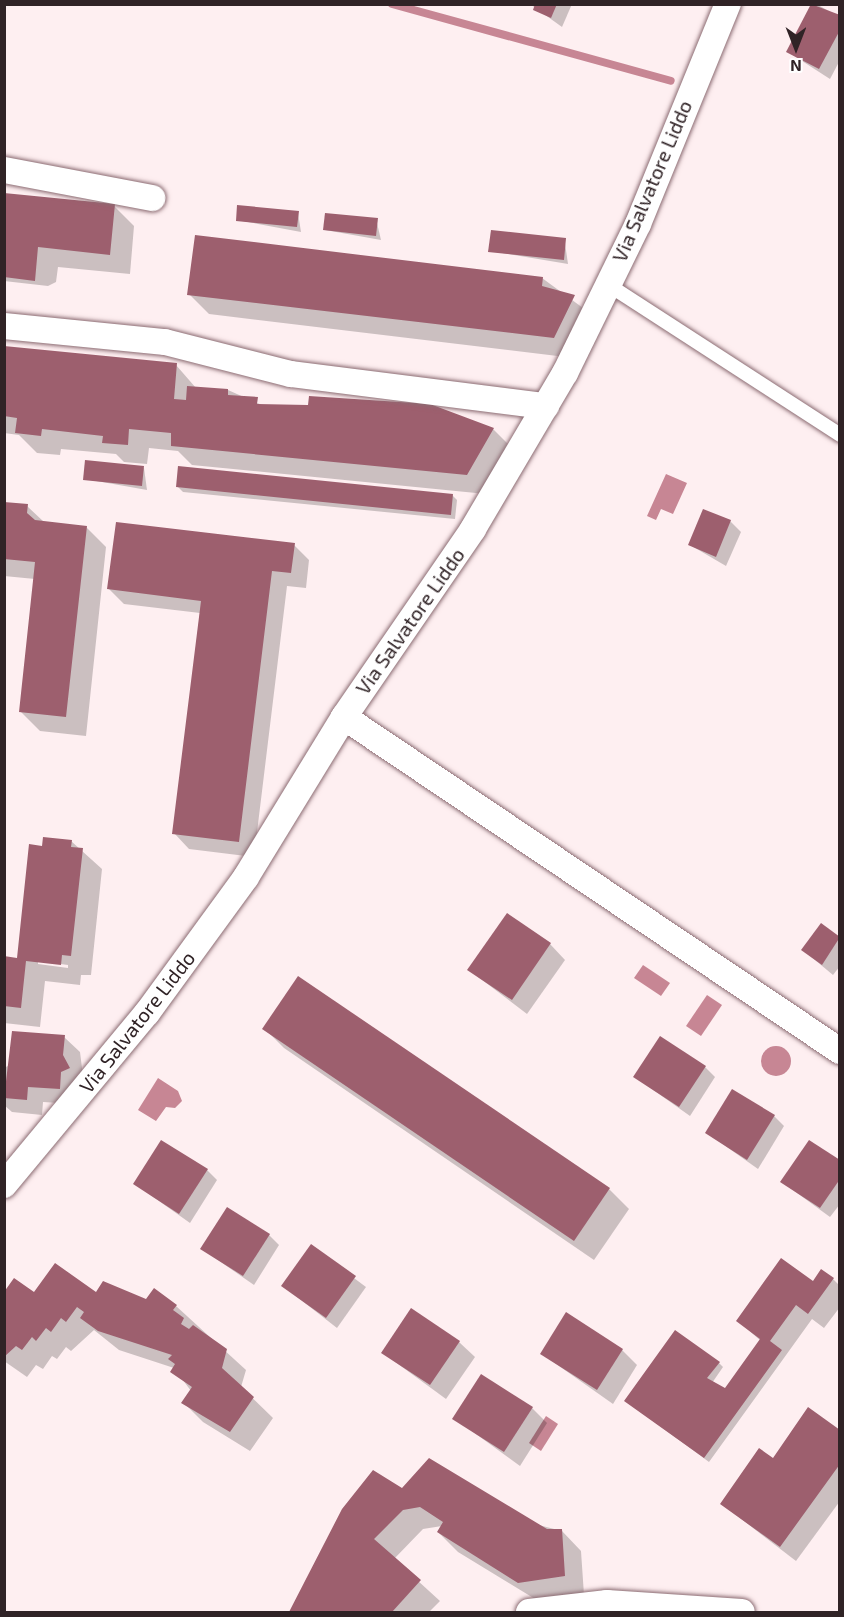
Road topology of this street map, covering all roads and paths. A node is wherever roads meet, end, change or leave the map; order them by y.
1 (728, 4) edge
2 (4, 170) edge
3 (152, 198) dead end
4 (607, 284) junction
5 (4, 326) edge
6 (546, 405) junction
7 (840, 435) edge
8 (344, 717) junction
9 (840, 1051) edge
10 (4, 1185) edge
11 (529, 1612) edge
12 (742, 1612) edge

1 - 4 street, Via Salvatore Liddo
2 - 3 street
4 - 6 street, Via Salvatore Liddo
4 - 7 lane
5 - 6 street
6 - 8 street, Via Salvatore Liddo
8 - 9 street
8 - 10 street, Via Salvatore Liddo
11 - 12 street

